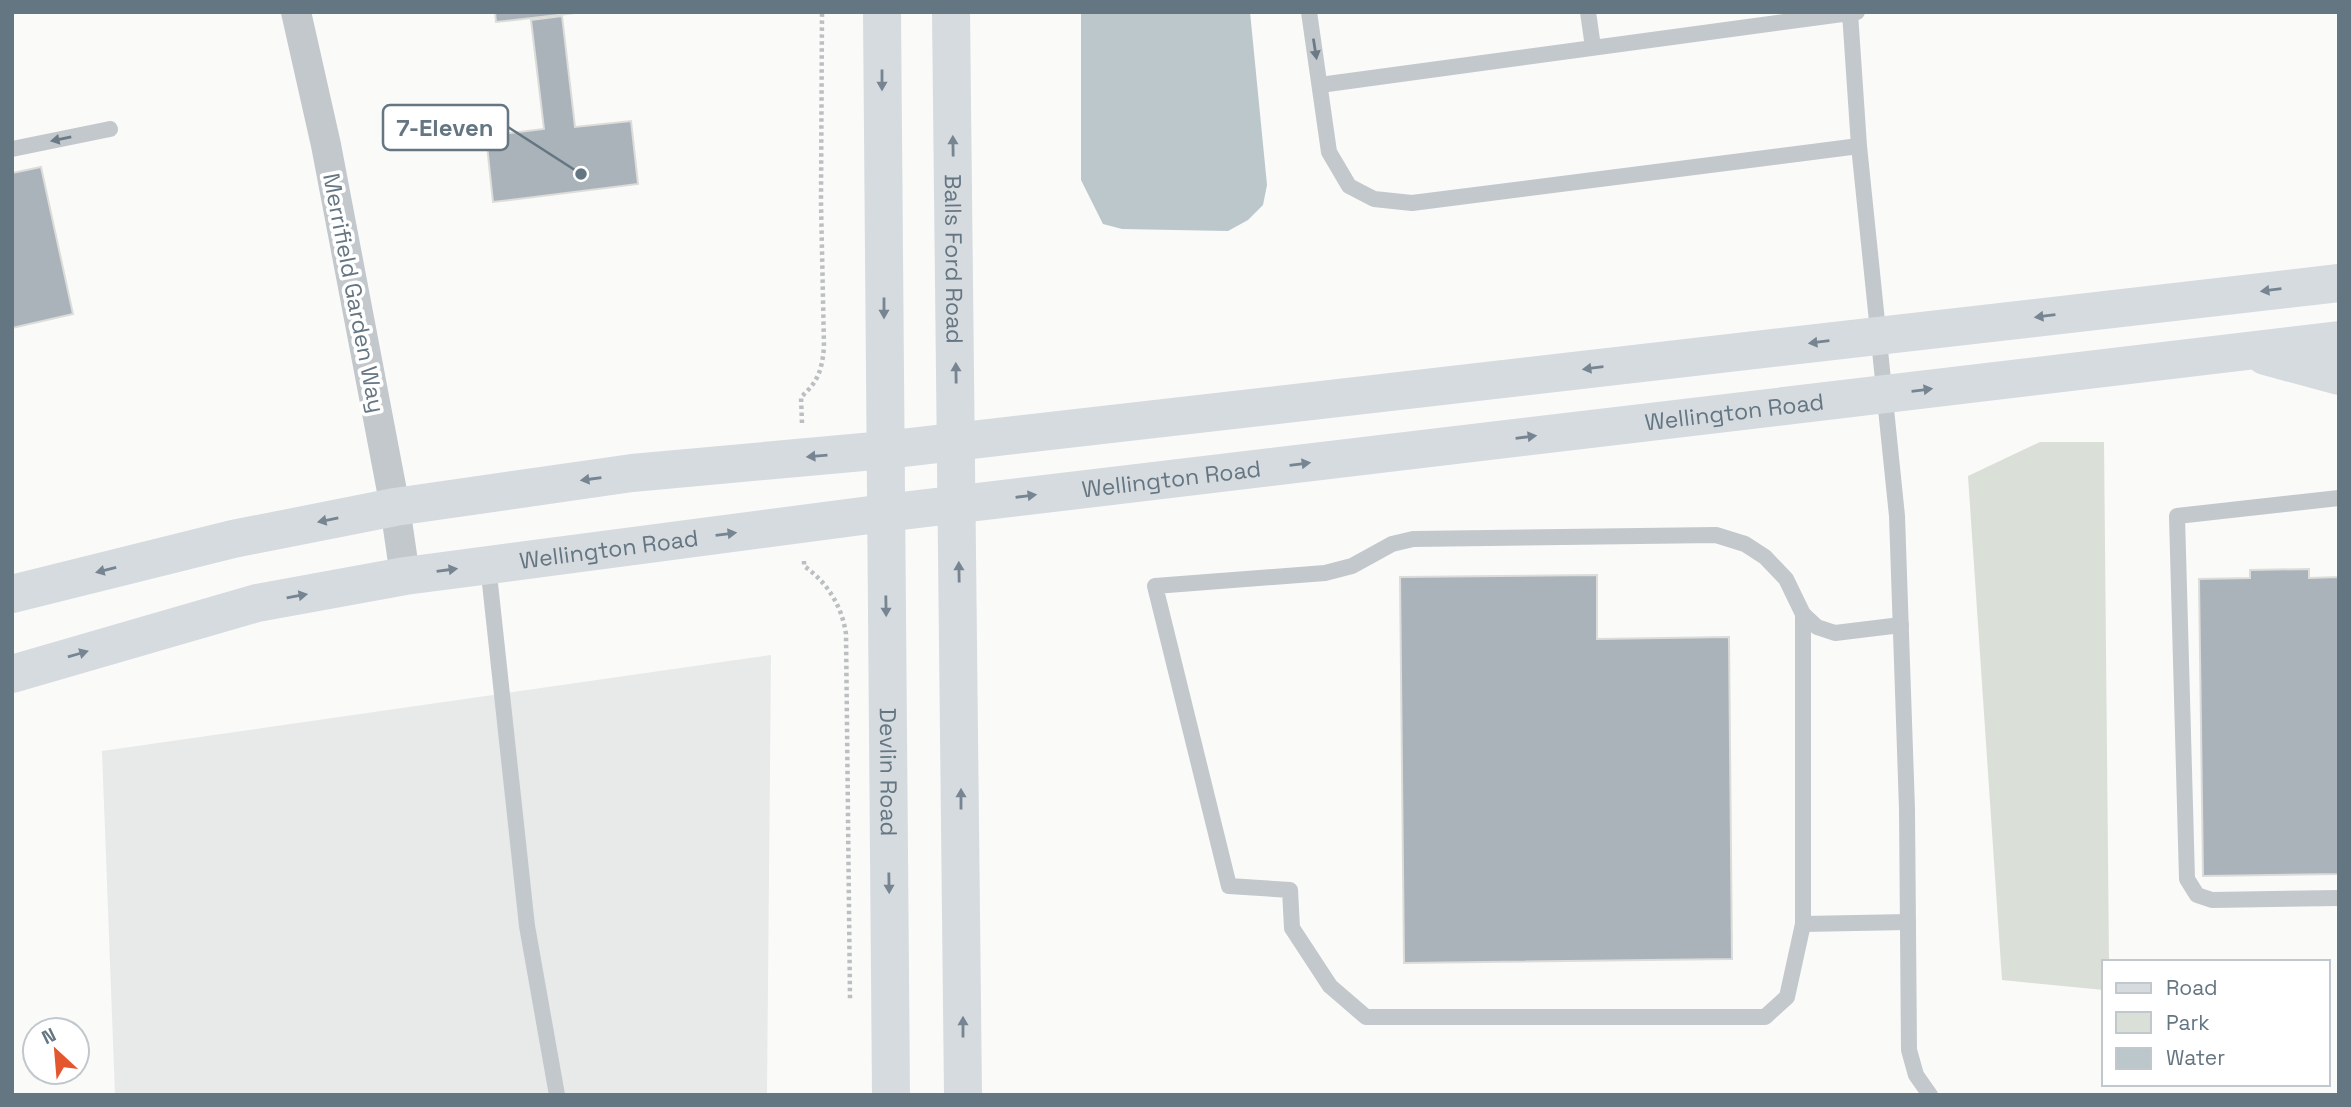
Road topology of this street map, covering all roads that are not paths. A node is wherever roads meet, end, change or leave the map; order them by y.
1 (296, 12) edge
2 (882, 12) edge
3 (951, 12) edge
4 (1309, 12) edge
5 (1588, 12) edge
6 (1857, 12) edge
7 (1850, 13) edge
8 (1593, 47) junction
9 (1320, 85) junction
10 (110, 129) dead end
11 (1859, 146) junction
12 (12, 149) edge
13 (2339, 283) edge
14 (1878, 336) junction
15 (2339, 340) edge
16 (2246, 351) junction
17 (2339, 376) edge
18 (1884, 394) junction
19 (957, 441) junction
20 (885, 450) junction
21 (2339, 498) edge
22 (958, 505) junction
23 (395, 507) junction
24 (885, 513) junction
25 (488, 565) junction
26 (405, 576) junction
27 (12, 594) edge
28 (1803, 614) junction
29 (1901, 625) junction
30 (12, 674) edge
31 (2339, 898) edge
32 (1908, 922) junction
33 (1803, 924) junction
34 (557, 1095) edge
35 (891, 1095) edge
36 (963, 1095) edge
37 (1930, 1095) edge

1 - 23 street, Merrifield Garden Way
2 -> 20 main road
19 -> 3 main road, Balls Ford Road
4 -> 9 lane
5 - 8 lane
6 - 7 lane
7 - 8 lane
7 - 11 lane
8 - 9 lane
9 - 11 lane
10 -> 12 lane
11 - 14 lane
13 -> 14 main road
14 - 18 lane
14 -> 19 main road
15 - 16 main road, Wellington Road
16 - 17 main road
18 -> 16 main road, Wellington Road
22 -> 18 main road, Wellington Road
18 - 29 lane
19 - 20 main road
19 - 22 main road, Balls Ford Road
20 -> 23 main road
20 - 24 main road, Devlin Road
21 - 31 lane
22 - 24 main road, Wellington Road
36 -> 22 main road
23 - 26 street, Merrifield Garden Way
23 -> 27 main road
25 -> 24 main road, Wellington Road
24 -> 35 main road, Devlin Road
26 -> 25 main road, Wellington Road
25 - 34 lane
30 -> 26 main road, Wellington Road
28 - 29 lane
28 - 33 lane
28 - 33 lane
29 - 32 lane
32 - 33 lane
32 - 37 lane

